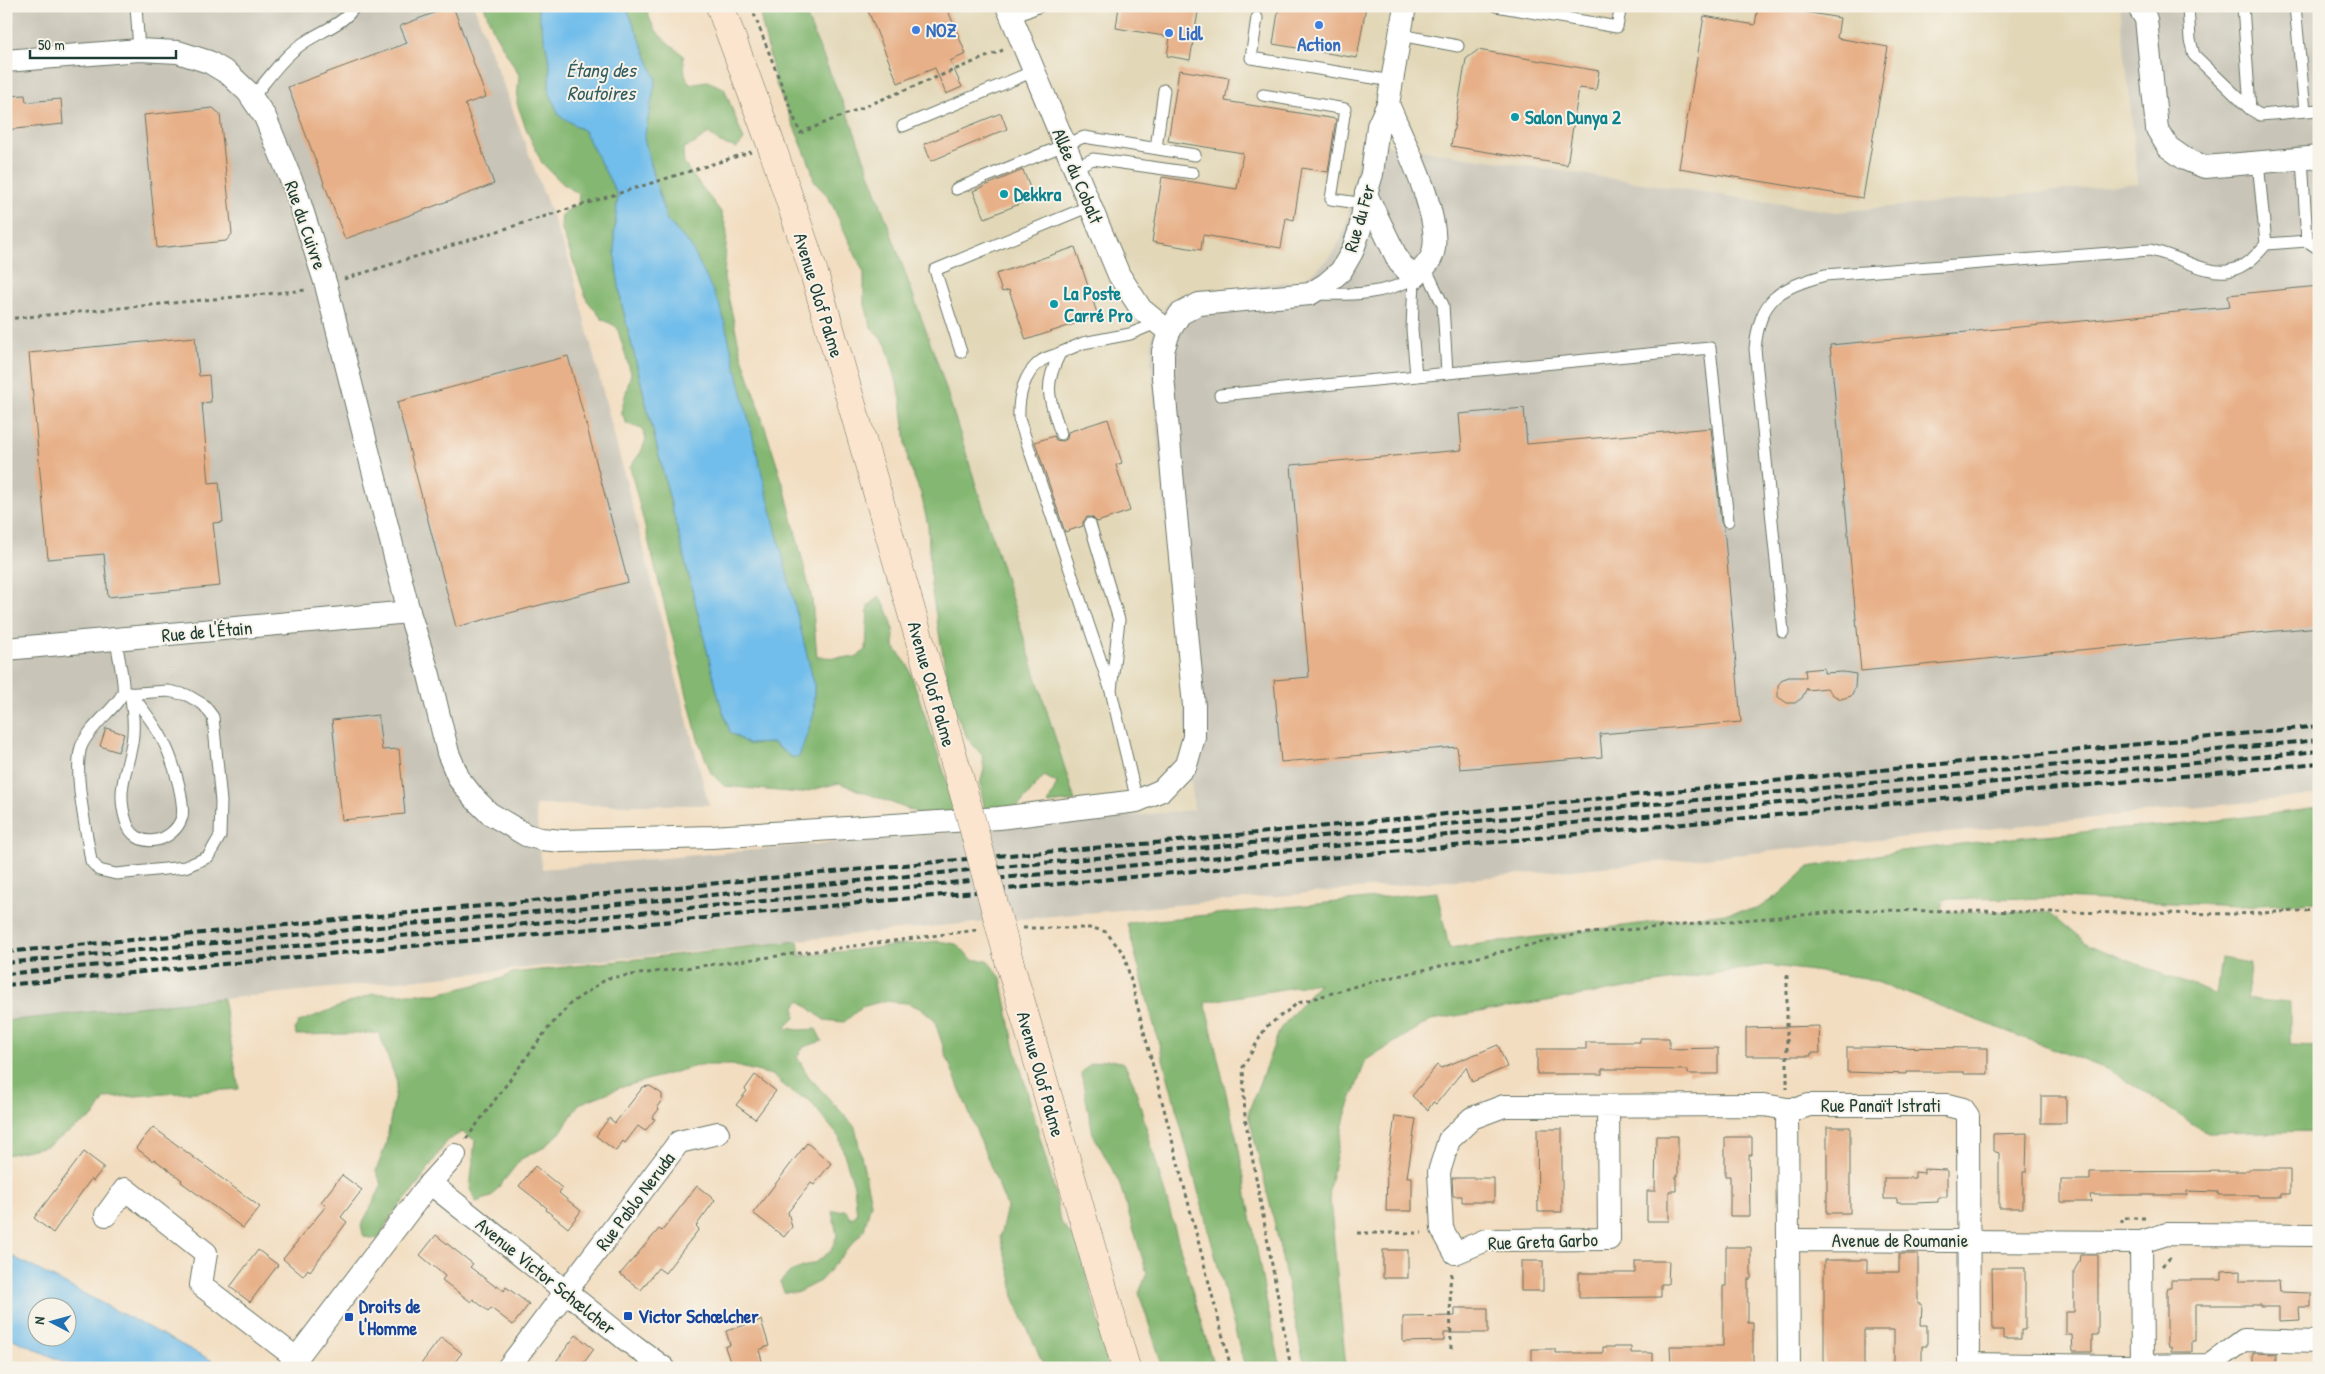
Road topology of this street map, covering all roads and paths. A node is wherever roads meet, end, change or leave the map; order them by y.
1 (136, 6) edge
2 (355, 6) edge
3 (720, 6) edge
4 (751, 6) edge
5 (1040, 6) edge
6 (1405, 6) edge
7 (1496, 6) edge
8 (1621, 6) edge
9 (2138, 6) edge
10 (2188, 6) edge
11 (2243, 6) edge
12 (2295, 6) edge
13 (1009, 12) edge
14 (1257, 18) dead end
15 (1400, 35) junction
16 (1022, 42) junction
17 (1458, 46) dead end
18 (139, 50) junction
19 (6, 62) edge
20 (1034, 71) junction
21 (1392, 81) junction
22 (1164, 90) dead end
23 (1263, 95) dead end
24 (252, 98) junction
25 (1388, 104) junction
26 (2250, 109) junction
27 (2319, 110) edge
28 (2305, 111) junction
29 (903, 126) dead end
30 (1065, 145) junction
31 (1156, 148) junction
32 (753, 151) dead end
33 (1195, 155) dead end
34 (2310, 158) edge
35 (2258, 162) junction
36 (1074, 168) junction
37 (1193, 173) dead end
38 (956, 188) dead end
39 (613, 195) dead end
40 (1365, 199) junction
41 (1090, 206) junction
42 (2307, 241) junction
43 (2266, 244) junction
44 (2319, 249) edge
45 (1419, 272) junction
46 (1310, 294) junction
47 (1163, 328) junction
48 (961, 352) dead end
49 (1060, 353) junction
50 (1447, 373) junction
51 (1416, 376) junction
52 (1220, 395) dead end
53 (1061, 434) dead end
54 (1728, 521) dead end
55 (1090, 524) dead end
56 (409, 612) junction
57 (1783, 632) dead end
58 (116, 639) junction
59 (6, 649) edge
60 (1111, 691) junction
61 (126, 694) junction
62 (1137, 801) junction
63 (2319, 910) edge
64 (1021, 928) dead end
65 (985, 930) dead end
66 (1787, 975) dead end
67 (1608, 1106) junction
68 (1788, 1109) junction
69 (718, 1133) dead end
70 (455, 1155) joint
71 (430, 1183) junction
72 (106, 1216) dead end
73 (1442, 1229) junction
74 (1357, 1233) dead end
75 (2319, 1235) edge
76 (1788, 1240) junction
77 (1969, 1240) junction
78 (2141, 1242) junction
79 (1455, 1254) junction
80 (567, 1292) junction
81 (2319, 1342) edge
82 (1451, 1349) dead end
83 (293, 1363) edge
84 (2142, 1367) edge
85 (508, 1368) edge
86 (664, 1368) edge
87 (1126, 1368) edge
88 (1231, 1368) edge
89 (1291, 1368) edge
90 (1789, 1368) edge

1 - 18 lane
2 - 24 lane
3 - 87 main road, Avenue Olof Palme, bridge
4 - 16 path
5 - 13 lane
6 - 15 street, Rue du Fer
7 - 8 lane
9 - 35 street
10 - 26 lane
11 - 26 lane
12 - 28 lane
13 - 16 street, Allée du Cobalt
14 - 21 lane
15 - 17 lane
15 - 21 street, Rue du Fer
16 - 20 street, Allée du Cobalt
18 - 19 street, Rue du Cuivre
18 - 24 street, Rue du Cuivre
20 - 29 lane
20 - 30 street, Allée du Cobalt
21 - 25 street, Rue du Fer
22 - 31 lane
23 - 40 lane
24 - 56 street, Rue du Cuivre
25 - 40 street, Rue du Fer
25 - 45 street
26 - 28 lane
27 - 28 lane
30 - 31 lane
30 - 36 street, Allée du Cobalt
30 - 38 lane
31 - 33 lane
32 - 39 path
34 - 35 street
34 - 42 lane
35 - 43 lane
36 - 37 lane
36 - 41 street, Allée du Cobalt
40 - 45 street
40 - 46 street, Rue du Fer
41 - 47 street, Allée du Cobalt
41 - 48 lane
42 - 43 lane
42 - 44 lane
43 - 57 lane
45 - 46 lane
45 - 50 lane
45 - 51 lane
46 - 47 street, Rue du Fer
47 - 49 lane
47 - 62 street, Rue du Cuivre
49 - 53 lane
49 - 60 lane
50 - 51 lane
50 - 54 lane
51 - 52 lane
55 - 60 lane
56 - 58 street, Rue de l'Étain
56 - 62 street, Rue du Cuivre
58 - 59 street, Rue de l'Étain
58 - 61 lane
60 - 62 lane
61 - 61 lane
61 - 61 lane
63 - 89 path
64 - 88 path
65 - 70 path
66 - 68 path
67 - 68 street
67 - 73 street
67 - 79 street, Rue Greta Garbo
68 - 76 street
68 - 77 street, Rue Panaït Istrati
69 - 80 street, Rue Pablo Neruda
70 - 71 street
71 - 80 street, Avenue Victor Schœlcher
71 - 83 street
72 - 83 street
73 - 74 path
73 - 79 street
75 - 78 street, Avenue de Roumanie
76 - 77 street, Avenue de Roumanie
76 - 90 street
77 - 78 street, Avenue de Roumanie
77 - 84 street
78 - 84 street
79 - 82 path
80 - 85 street, Rue Pablo Neruda
80 - 86 street, Avenue Victor Schœlcher
81 - 84 street

